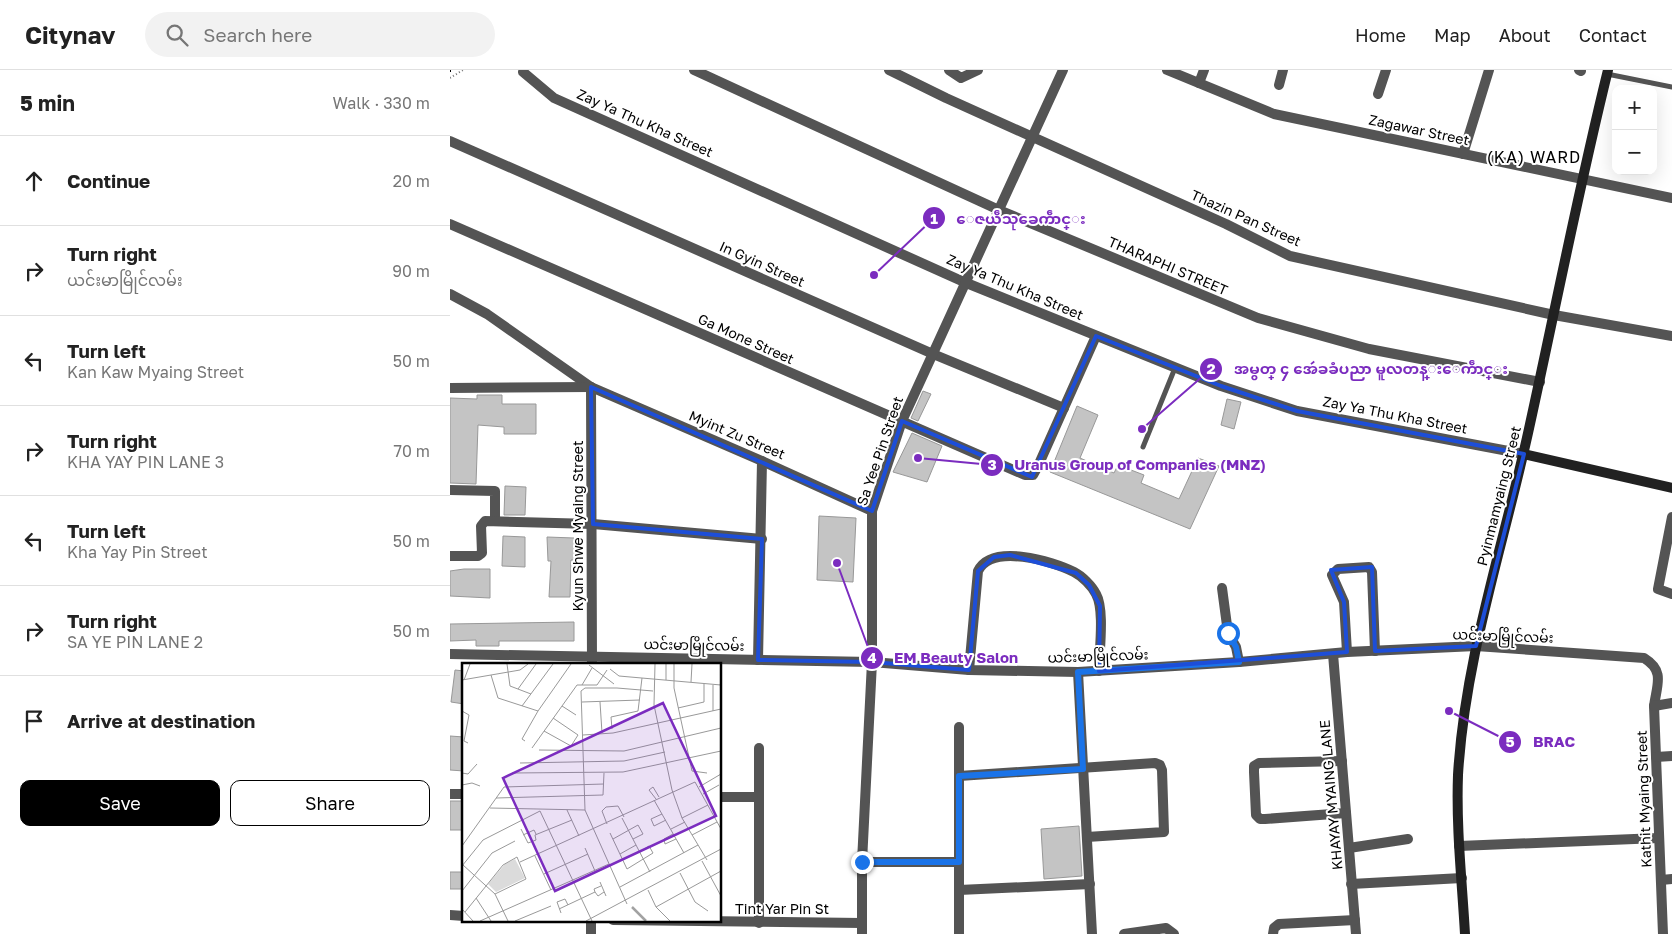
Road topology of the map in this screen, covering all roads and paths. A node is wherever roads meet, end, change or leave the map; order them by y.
1 (463, 70) edge
2 (694, 70) edge
3 (889, 70) edge
4 (949, 70) edge
5 (978, 70) edge
6 (1063, 70) edge
7 (1167, 70) edge
8 (1204, 70) edge
9 (1283, 70) edge
10 (1386, 70) edge
11 (1489, 70) edge
12 (523, 72) dead end
13 (1607, 72) edge
14 (450, 78) edge
15 (1199, 82) junction
16 (1279, 85) dead end
17 (1672, 87) edge
18 (1378, 94) dead end
19 (1033, 138) junction
20 (450, 141) edge
21 (1463, 154) junction
22 (1582, 179) junction
23 (1672, 198) edge
24 (999, 210) junction
25 (450, 224) edge
26 (964, 282) junction
27 (450, 294) edge
28 (1554, 315) junction
29 (1096, 336) junction
30 (1672, 336) edge
31 (933, 354) junction
32 (1175, 368) junction
33 (1540, 382) junction
34 (591, 387) junction
35 (450, 388) edge
36 (1064, 408) junction
37 (902, 421) junction
38 (1143, 447) dead end
39 (1524, 454) junction
40 (762, 461) junction
41 (1672, 488) edge
42 (450, 490) edge
43 (872, 511) junction
44 (1672, 517) edge
45 (495, 522) junction
46 (593, 524) junction
47 (762, 539) junction
48 (450, 556) edge
49 (1222, 588) dead end
50 (1672, 594) edge
51 (1476, 646) junction
52 (1376, 650) junction
53 (1347, 652) junction
54 (450, 654) edge
55 (1333, 654) junction
56 (592, 660) edge
57 (758, 660) junction
58 (872, 662) junction
59 (1239, 662) junction
60 (1654, 664) joint
61 (970, 670) junction
62 (1099, 671) junction
63 (1078, 672) junction
64 (1672, 703) edge
65 (1654, 706) junction
66 (959, 727) dead end
67 (759, 748) dead end
68 (1672, 756) edge
69 (1656, 757) junction
70 (1342, 761) junction
71 (1083, 769) junction
72 (959, 776) junction
73 (721, 797) edge
74 (759, 797) junction
75 (1346, 813) junction
76 (1087, 836) junction
77 (1659, 838) junction
78 (1408, 839) dead end
79 (1459, 846) junction
80 (1349, 848) junction
81 (862, 862) junction
82 (959, 862) junction
83 (1462, 878) junction
84 (1672, 879) edge
85 (1661, 880) junction
86 (1090, 884) junction
87 (1352, 884) junction
88 (959, 890) junction
89 (1355, 920) junction
90 (710, 922) edge
91 (759, 923) junction
92 (862, 929) edge
93 (959, 934) edge
94 (1092, 934) edge
95 (1124, 934) edge
96 (1174, 934) edge
97 (1273, 934) edge
98 (1356, 934) edge
99 (1465, 934) edge
100 (1663, 934) edge

1 - 14 path
2 - 24 street, THARAPHI STREET
3 - 19 street, Thazin Pan Street
4 - 5 street
6 - 19 street, Sa Yee Pin Street
7 - 15 street, Zagawar Street
8 - 15 street
9 - 16 street
10 - 18 street
11 - 21 street
12 - 26 street, Zay Ya Thu Kha Street
13 - 17 lane
13 - 22 street, Pyinmamyaing Street
15 - 21 street, Zagawar Street
19 - 24 street, Sa Yee Pin Street
19 - 28 street, Thazin Pan Street
20 - 31 street, In Gyin Street
21 - 22 street, Zagawar Street
22 - 23 street, Zagawar Street
22 - 28 street, Pyinmamyaing Street
24 - 26 street, Sa Yee Pin Street
24 - 33 street, THARAPHI STREET
25 - 37 street, Ga Mone Street
26 - 29 street, Zay Ya Thu Kha Street
26 - 31 street, Sa Yee Pin Street
27 - 34 street
28 - 30 street, Thazin Pan Street
28 - 33 street, Pyinmamyaing Street
29 - 32 street, Zay Ya Thu Kha Street
29 - 36 street
31 - 36 street, In Gyin Street
31 - 37 street, Sa Yee Pin Street
32 - 38 lane
32 - 39 street, Zay Ya Thu Kha Street
33 - 39 street, Pyinmamyaing Street
34 - 35 street
34 - 40 street, Myint Zu Street
34 - 46 street, Kyun Shwe Myaing Street
36 - 37 street, Ga Mone Street
37 - 43 street, Sa Yee Pin Street
39 - 41 street
39 - 51 street, Pyinmamyaing Street
40 - 43 street, Myint Zu Street
40 - 47 street
42 - 45 street
43 - 58 street, Sa Yee Pin Street
44 - 50 street
45 - 46 street
45 - 48 street
46 - 47 street
46 - 56 street, Kyun Shwe Myaing Street
47 - 57 street
49 - 59 street
51 - 52 street, ယင်းမာမြိုင်လမ်း
51 - 60 street, ယင်းမာမြိုင်လမ်း
51 - 79 street, Pyinmamyaing Street
52 - 53 street, ယင်းမာမြိုင်လမ်း
52 - 53 street
53 - 55 street, ယင်းမာမြိုင်လမ်း
54 - 56 street, ယင်းမာမြိုင်လမ်း
55 - 59 street, ယင်းမာမြိုင်လမ်း
55 - 70 street, KHAYAY MYAING LANE
56 - 57 street, ယင်းမာမြိုင်လမ်း
57 - 58 street, ယင်းမာမြိုင်လမ်း
58 - 61 street, ယင်းမာမြိုင်လမ်း
58 - 81 street, Sa Yee Pin Street
59 - 62 street, ယင်းမာမြိုင်လမ်း
60 - 65 street, Kathit Myaing Street
61 - 62 street
61 - 63 street, ယင်းမာမြိုင်လမ်း
62 - 63 street, ယင်းမာမြိုင်လမ်း
63 - 71 street
64 - 65 street
65 - 69 street, Kathit Myaing Street
66 - 72 street
67 - 74 street
68 - 69 street
69 - 77 street, Kathit Myaing Street
70 - 75 street, KHAYAY MYAING LANE
70 - 75 street
71 - 72 street
71 - 76 street
71 - 76 street
72 - 82 street
73 - 74 street
74 - 91 street
75 - 80 street, KHAYAY MYAING LANE
76 - 86 street
77 - 79 street
77 - 85 street, Kathit Myaing Street
78 - 80 street
79 - 83 street, Pyinmamyaing Street
80 - 87 street, KHAYAY MYAING LANE
81 - 82 street
81 - 92 street, Sa Yee Pin Street
82 - 88 street
83 - 87 street
83 - 99 street, Pyinmamyaing Street
84 - 85 street
85 - 100 street, Kathit Myaing Street
86 - 88 street
86 - 94 street
87 - 89 street, KHAYAY MYAING LANE
88 - 93 street
89 - 97 street
89 - 98 street, KHAYAY MYAING LANE
90 - 91 street, Tint Yar Pin St
91 - 92 street, Tint Yar Pin St
95 - 96 street

